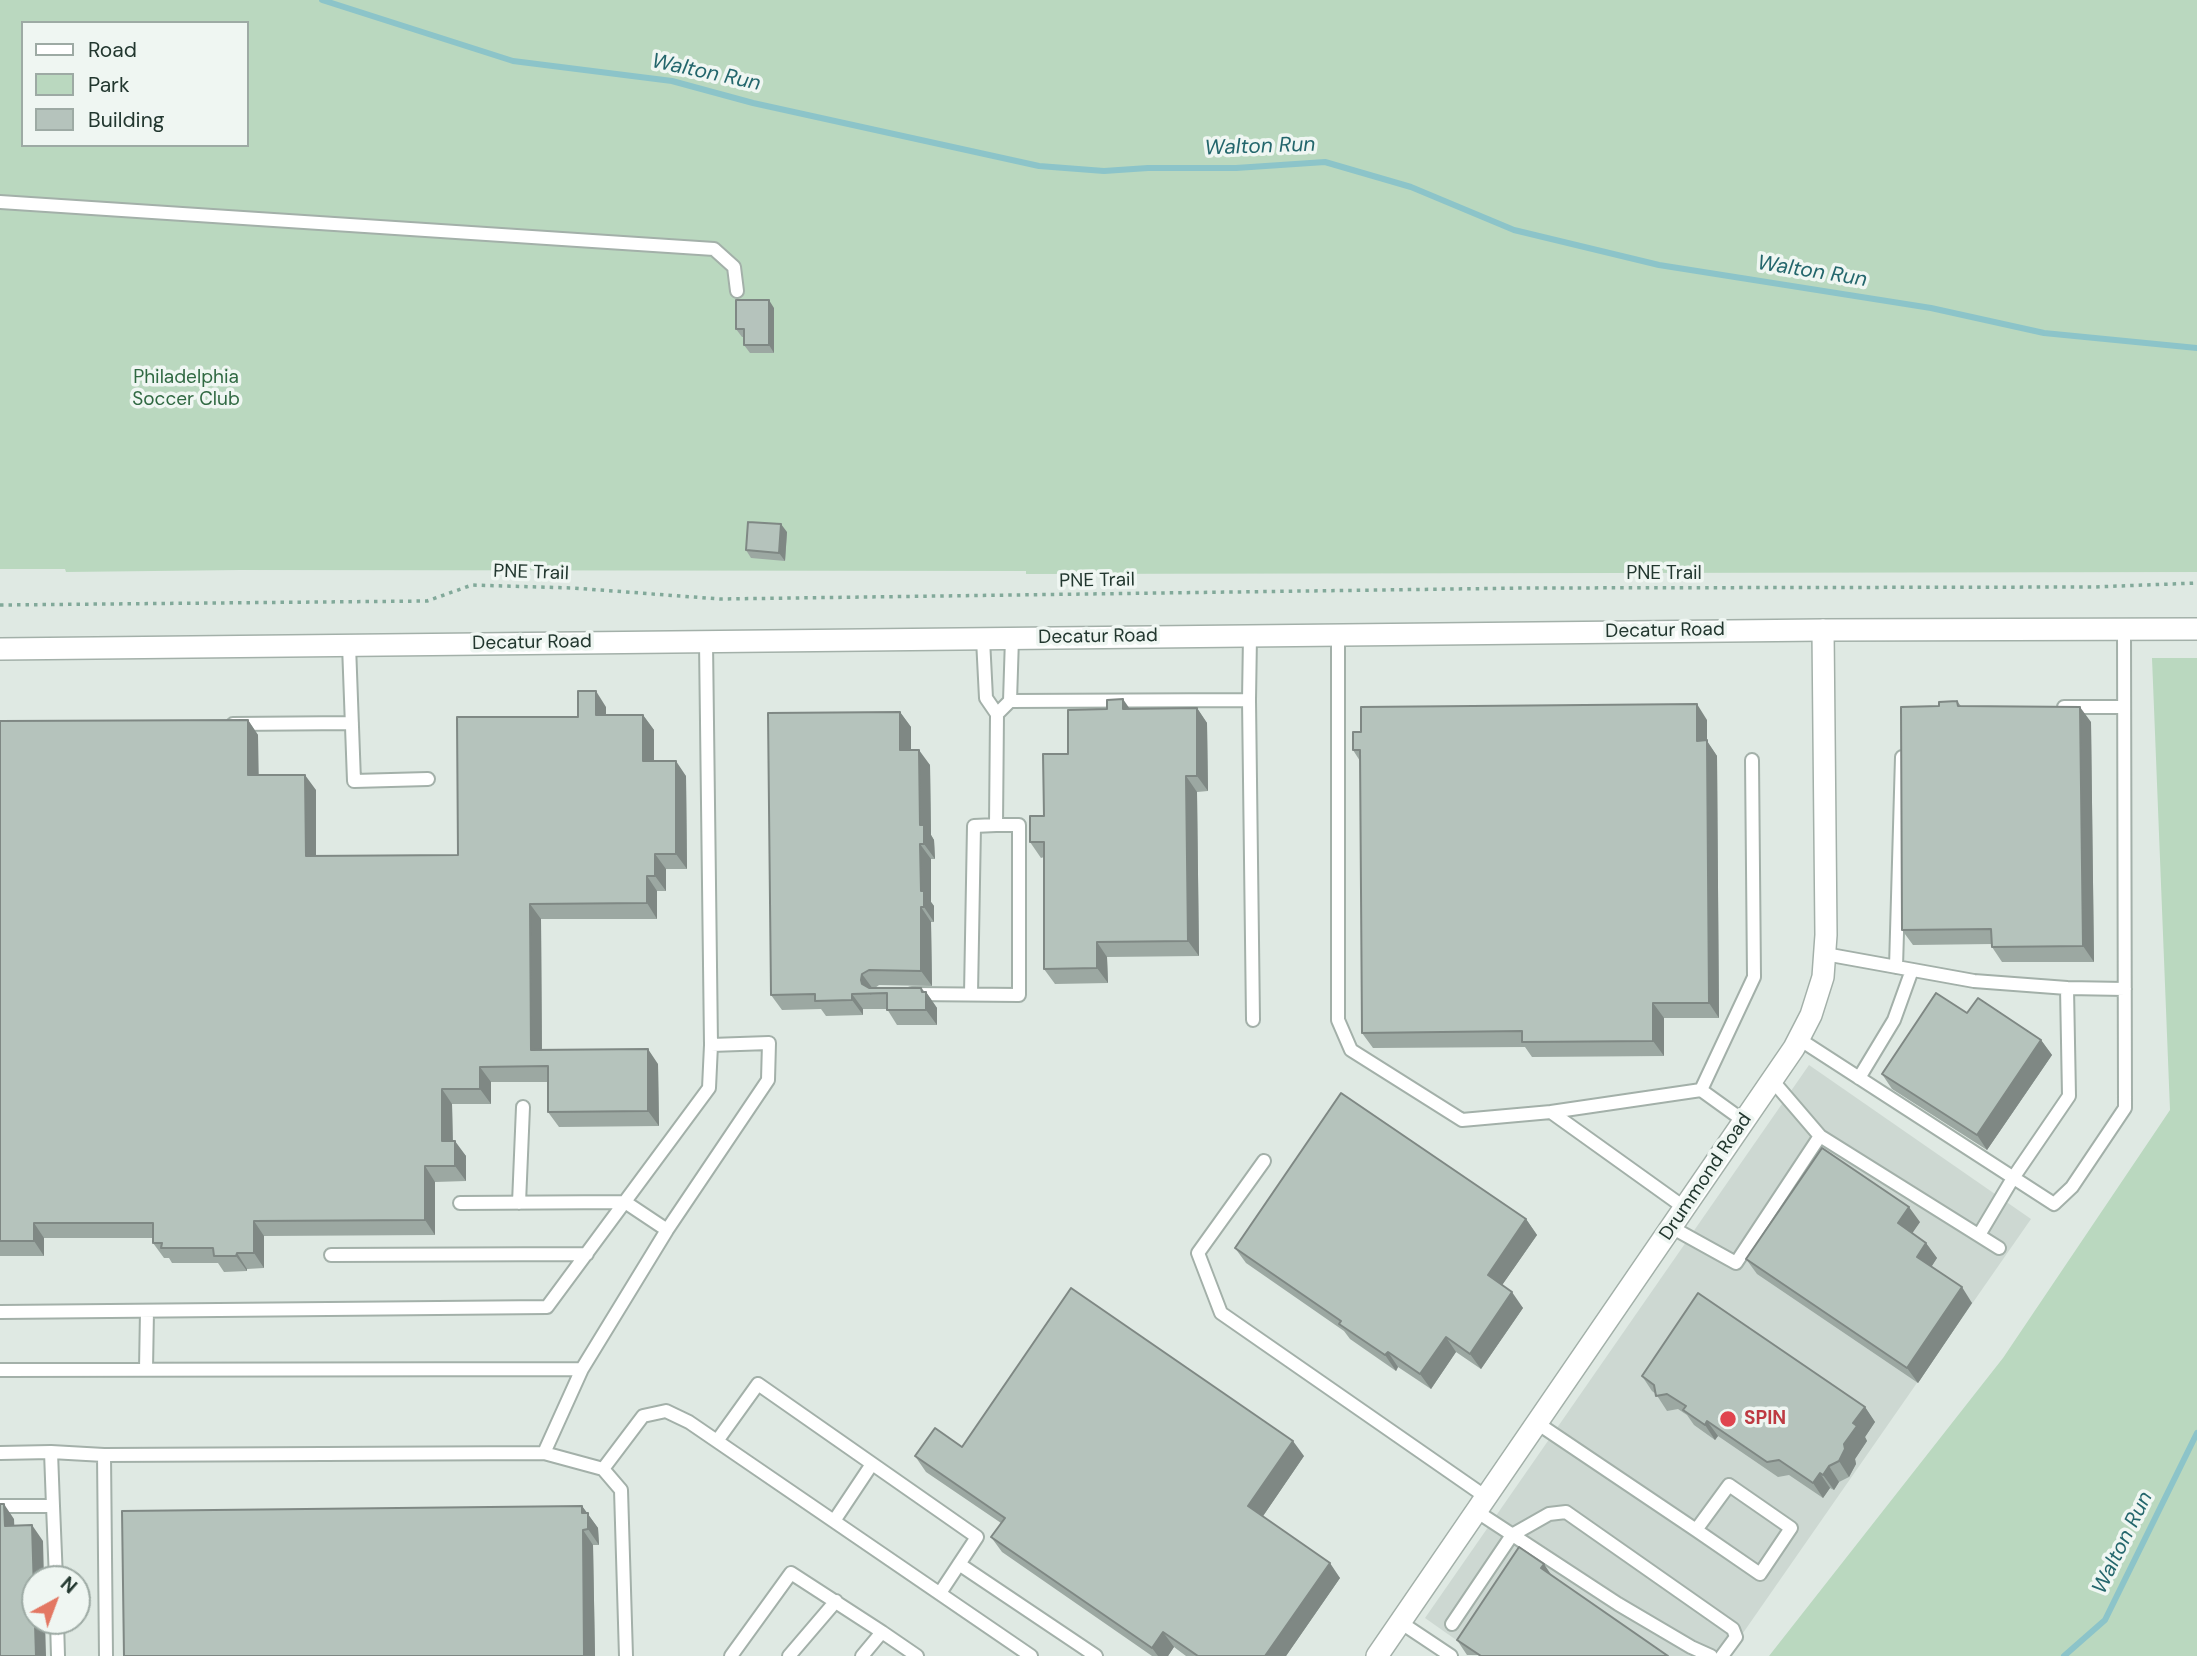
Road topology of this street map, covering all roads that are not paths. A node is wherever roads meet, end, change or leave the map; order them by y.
1 (0, 202) edge
2 (737, 291) dead end
3 (2124, 629) junction
4 (2197, 629) edge
5 (1823, 630) junction
6 (1338, 635) junction
7 (1250, 636) junction
8 (1012, 638) junction
9 (984, 639) junction
10 (705, 642) junction
11 (349, 645) junction
12 (0, 649) edge
13 (1249, 700) junction
14 (1010, 701) junction
15 (2055, 707) edge
16 (2124, 707) junction
17 (997, 714) junction
18 (352, 723) junction
19 (215, 724) edge
20 (1902, 748) edge
21 (1752, 760) dead end
22 (428, 779) dead end
23 (996, 825) junction
24 (1825, 954) junction
25 (1896, 967) junction
26 (1912, 970) junction
27 (2067, 988) junction
28 (2125, 989) junction
29 (893, 994) edge
30 (971, 994) junction
31 (1253, 1020) dead end
32 (1799, 1039) junction
33 (711, 1045) junction
34 (1859, 1078) junction
35 (1772, 1080) junction
36 (1701, 1090) junction
37 (523, 1107) dead end
38 (1551, 1112) junction
39 (1744, 1121) junction
40 (1820, 1136) junction
41 (1264, 1161) dead end
42 (2013, 1178) junction
43 (625, 1202) junction
44 (460, 1203) dead end
45 (519, 1203) junction
46 (1685, 1208) junction
47 (1671, 1227) junction
48 (667, 1230) junction
49 (1979, 1235) junction
50 (1999, 1248) dead end
51 (587, 1254) junction
52 (331, 1255) dead end
53 (147, 1311) junction
54 (0, 1312) edge
55 (582, 1368) junction
56 (145, 1369) junction
57 (0, 1370) edge
58 (1537, 1423) junction
59 (717, 1441) junction
60 (51, 1452) junction
61 (0, 1453) edge
62 (544, 1453) junction
63 (104, 1455) junction
64 (872, 1464) junction
65 (603, 1469) junction
66 (1481, 1504) junction
67 (0, 1506) edge
68 (53, 1506) junction
69 (834, 1521) junction
70 (1696, 1530) junction
71 (1512, 1535) junction
72 (959, 1564) junction
73 (55, 1565) edge
74 (940, 1593) junction
75 (836, 1601) junction
76 (1400, 1622) junction
77 (1452, 1624) dead end
78 (882, 1632) junction
79 (57, 1635) edge
80 (58, 1656) edge
81 (106, 1656) edge
82 (626, 1656) edge
83 (731, 1656) edge
84 (789, 1656) edge
85 (862, 1656) edge
86 (917, 1656) edge
87 (1031, 1656) edge
88 (1096, 1656) edge
89 (1377, 1656) edge
90 (1451, 1656) edge
91 (1711, 1656) edge
92 (1722, 1656) edge

1 - 2 lane
3 - 4 street, Decatur Road
3 - 5 street, Decatur Road
3 - 16 lane
5 - 6 street, Decatur Road
5 - 24 street, Drummond Road
6 - 7 street, Decatur Road
6 - 38 lane
7 - 8 street, Decatur Road
7 - 13 lane
8 - 9 street, Decatur Road
8 - 14 lane
9 - 10 street, Decatur Road
9 - 17 lane
10 - 11 street, Decatur Road
10 - 33 lane
11 - 12 street, Decatur Road
11 - 18 lane
13 - 14 lane
13 - 31 lane
14 - 17 lane
15 - 16 lane
16 - 28 lane
17 - 23 lane
18 - 19 lane
18 - 22 lane
20 - 25 lane
21 - 36 lane
23 - 30 lane
23 - 30 lane
24 - 25 lane
24 - 32 street, Drummond Road
25 - 26 lane
26 - 27 lane
26 - 34 lane
27 - 28 lane
27 - 42 lane
28 - 42 lane
29 - 30 lane
32 - 34 lane
32 - 35 street, Drummond Road
33 - 43 lane
33 - 48 lane
34 - 42 lane
35 - 39 street, Drummond Road
35 - 40 lane
36 - 38 lane
36 - 39 lane
37 - 45 lane
38 - 46 lane
39 - 46 street, Drummond Road
40 - 47 lane
40 - 49 lane
41 - 66 lane
42 - 49 lane
43 - 45 lane
43 - 48 lane
43 - 51 lane
44 - 45 lane
46 - 47 street, Drummond Road
47 - 58 street, Drummond Road
48 - 55 lane
49 - 50 lane
51 - 52 lane
51 - 53 lane
53 - 54 lane
53 - 56 lane
55 - 56 lane
55 - 62 lane
56 - 57 lane
58 - 66 street, Drummond Road
58 - 70 lane
59 - 64 lane
59 - 65 lane
59 - 69 lane
60 - 61 lane
60 - 63 lane
60 - 68 lane
62 - 63 lane
62 - 65 lane
63 - 81 lane
64 - 69 lane
64 - 72 lane
65 - 82 lane
66 - 71 lane
66 - 76 street, Drummond Road
67 - 68 lane
68 - 73 lane
69 - 74 lane
70 - 70 lane
71 - 77 lane
71 - 91 lane
71 - 92 lane
72 - 74 lane
72 - 88 lane
74 - 87 lane
75 - 78 lane
75 - 83 lane
75 - 84 lane
76 - 89 street, Drummond Road
76 - 90 lane
78 - 85 lane
78 - 86 lane
79 - 80 lane

